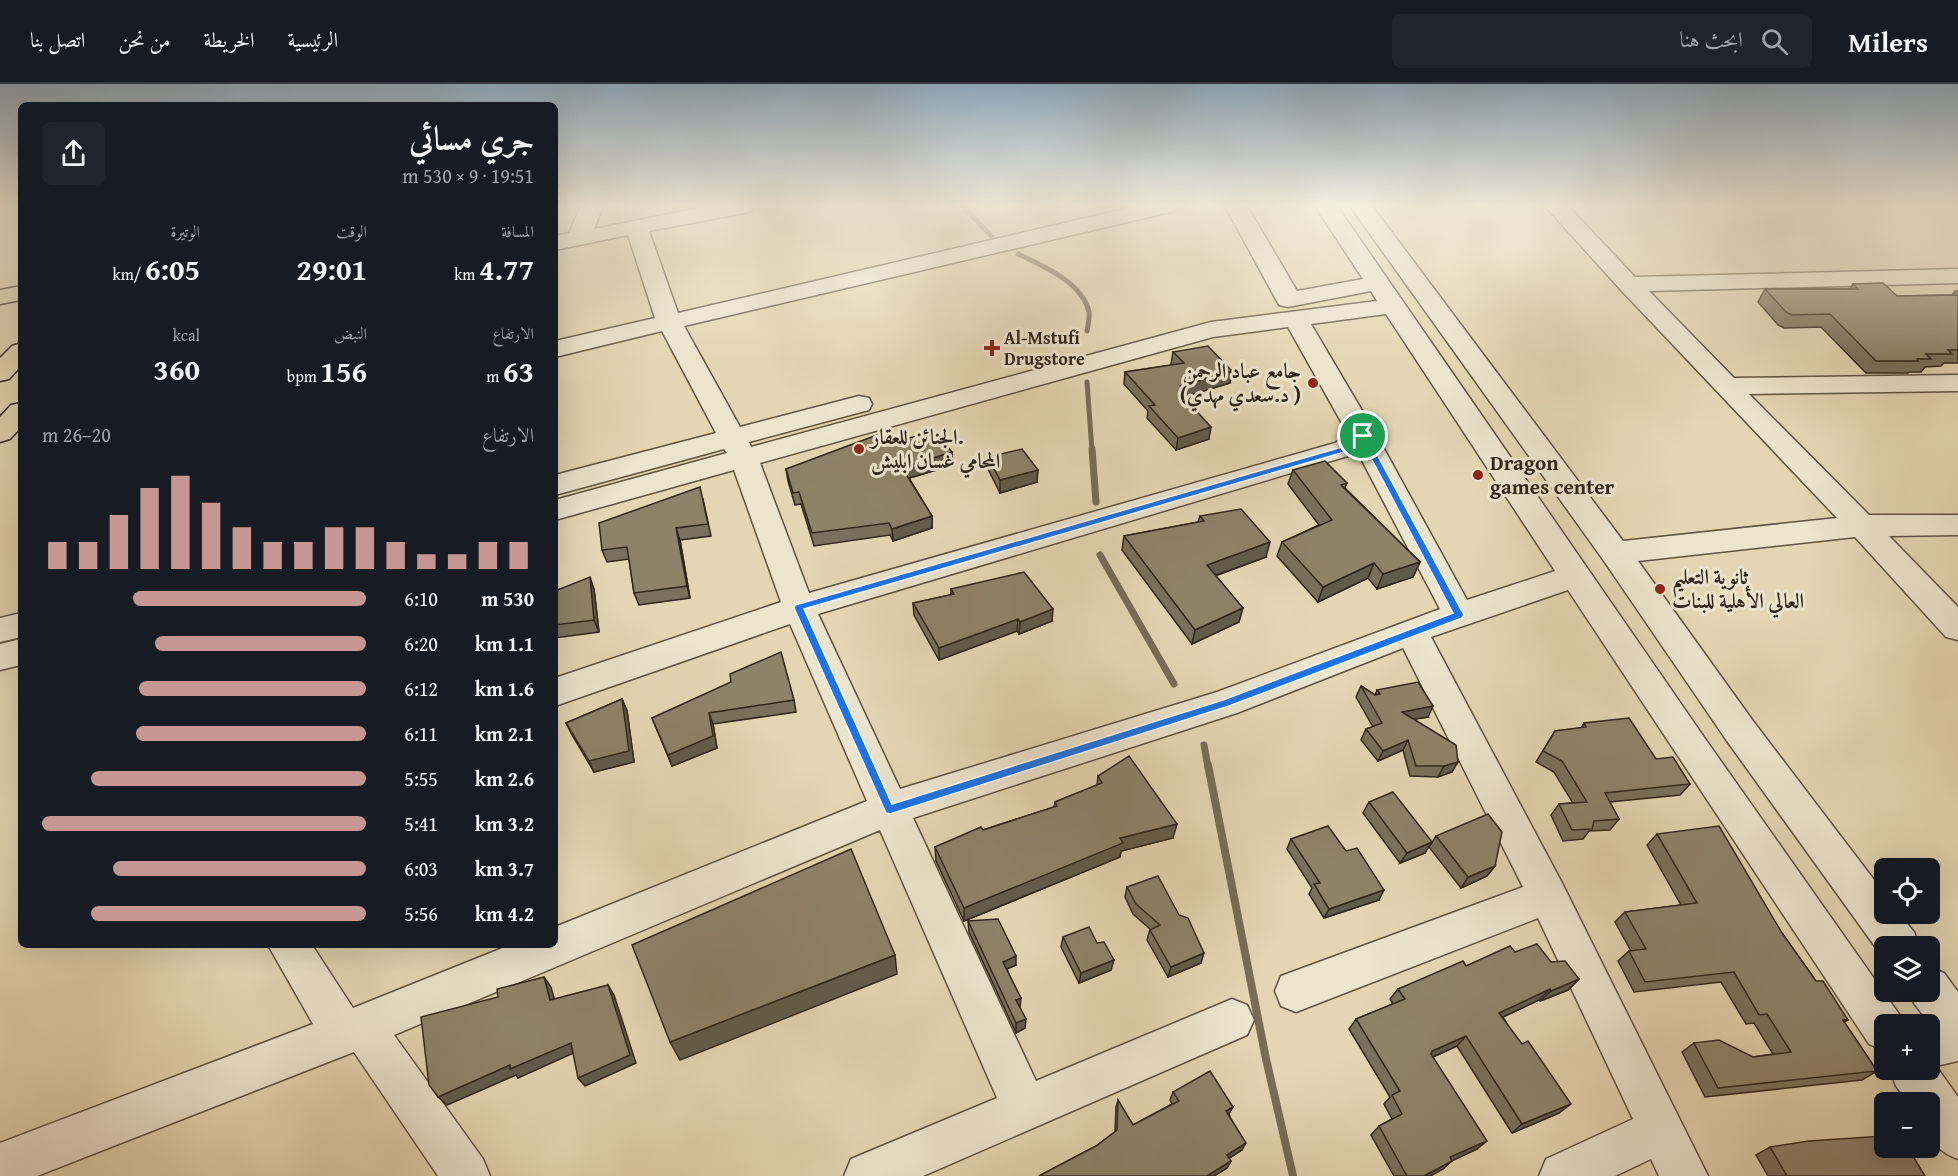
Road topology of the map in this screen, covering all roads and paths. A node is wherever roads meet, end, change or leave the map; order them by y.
1 (647, 257) edge
2 (948, 257) edge
3 (1264, 257) edge
4 (1360, 257) edge
5 (1398, 257) edge
6 (1603, 257) edge
7 (1958, 276) edge
8 (1628, 284) junction
9 (18, 294) edge
10 (1385, 294) junction
11 (0, 297) edge
12 (1293, 310) junction
13 (669, 322) junction
14 (558, 348) edge
15 (18, 354) edge
16 (0, 373) edge
17 (1958, 383) edge
18 (1726, 386) junction
19 (18, 414) edge
20 (0, 433) edge
21 (1363, 436) junction
22 (738, 448) junction
23 (558, 484) edge
24 (558, 509) edge
25 (1958, 525) edge
26 (1863, 526) junction
27 (1615, 553) junction
28 (1575, 576) junction
29 (798, 608) junction
30 (1459, 615) junction
31 (18, 626) edge
32 (1958, 628) edge
33 (0, 630) edge
34 (1411, 631) junction
35 (18, 653) edge
36 (0, 657) edge
37 (558, 691) edge
38 (890, 809) junction
39 (1548, 896) junction
40 (1892, 936) edge
41 (558, 946) edge
42 (291, 948) edge
43 (552, 948) edge
44 (1296, 991) dead end
45 (1939, 1002) edge
46 (1874, 1014) edge
47 (1232, 1020) dead end
48 (1958, 1027) edge
49 (353, 1030) junction
50 (1958, 1039) edge
51 (1940, 1043) edge
52 (1919, 1080) edge
53 (1025, 1108) junction
54 (1661, 1130) junction
55 (1958, 1136) edge
56 (0, 1167) edge
57 (466, 1176) edge
58 (868, 1176) edge
59 (1563, 1176) edge
60 (1684, 1176) edge

1 - 13 street
2 - 13 street
3 - 12 street
4 - 10 street
5 - 27 street
6 - 8 street
7 - 8 street
8 - 18 street
9 - 11 main road
10 - 12 street
10 - 28 street
12 - 21 street
12 - 22 street
13 - 14 street
13 - 22 street
15 - 16 main road
17 - 18 street
18 - 26 street
19 - 20 main road
21 - 29 street
21 - 30 street
22 - 23 street
22 - 24 street
22 - 29 street
25 - 26 street
26 - 27 street
26 - 32 street
27 - 40 street
28 - 30 street
28 - 46 street
29 - 37 street
29 - 38 street
30 - 34 street
31 - 33 street
34 - 38 street
34 - 39 street
35 - 36 street
38 - 41 street
38 - 53 street
39 - 44 street
39 - 54 street
42 - 49 street
43 - 49 street
45 - 48 street
47 - 53 street
49 - 56 street
49 - 57 street
50 - 51 street
52 - 55 street
53 - 58 street
54 - 59 street
54 - 60 street

